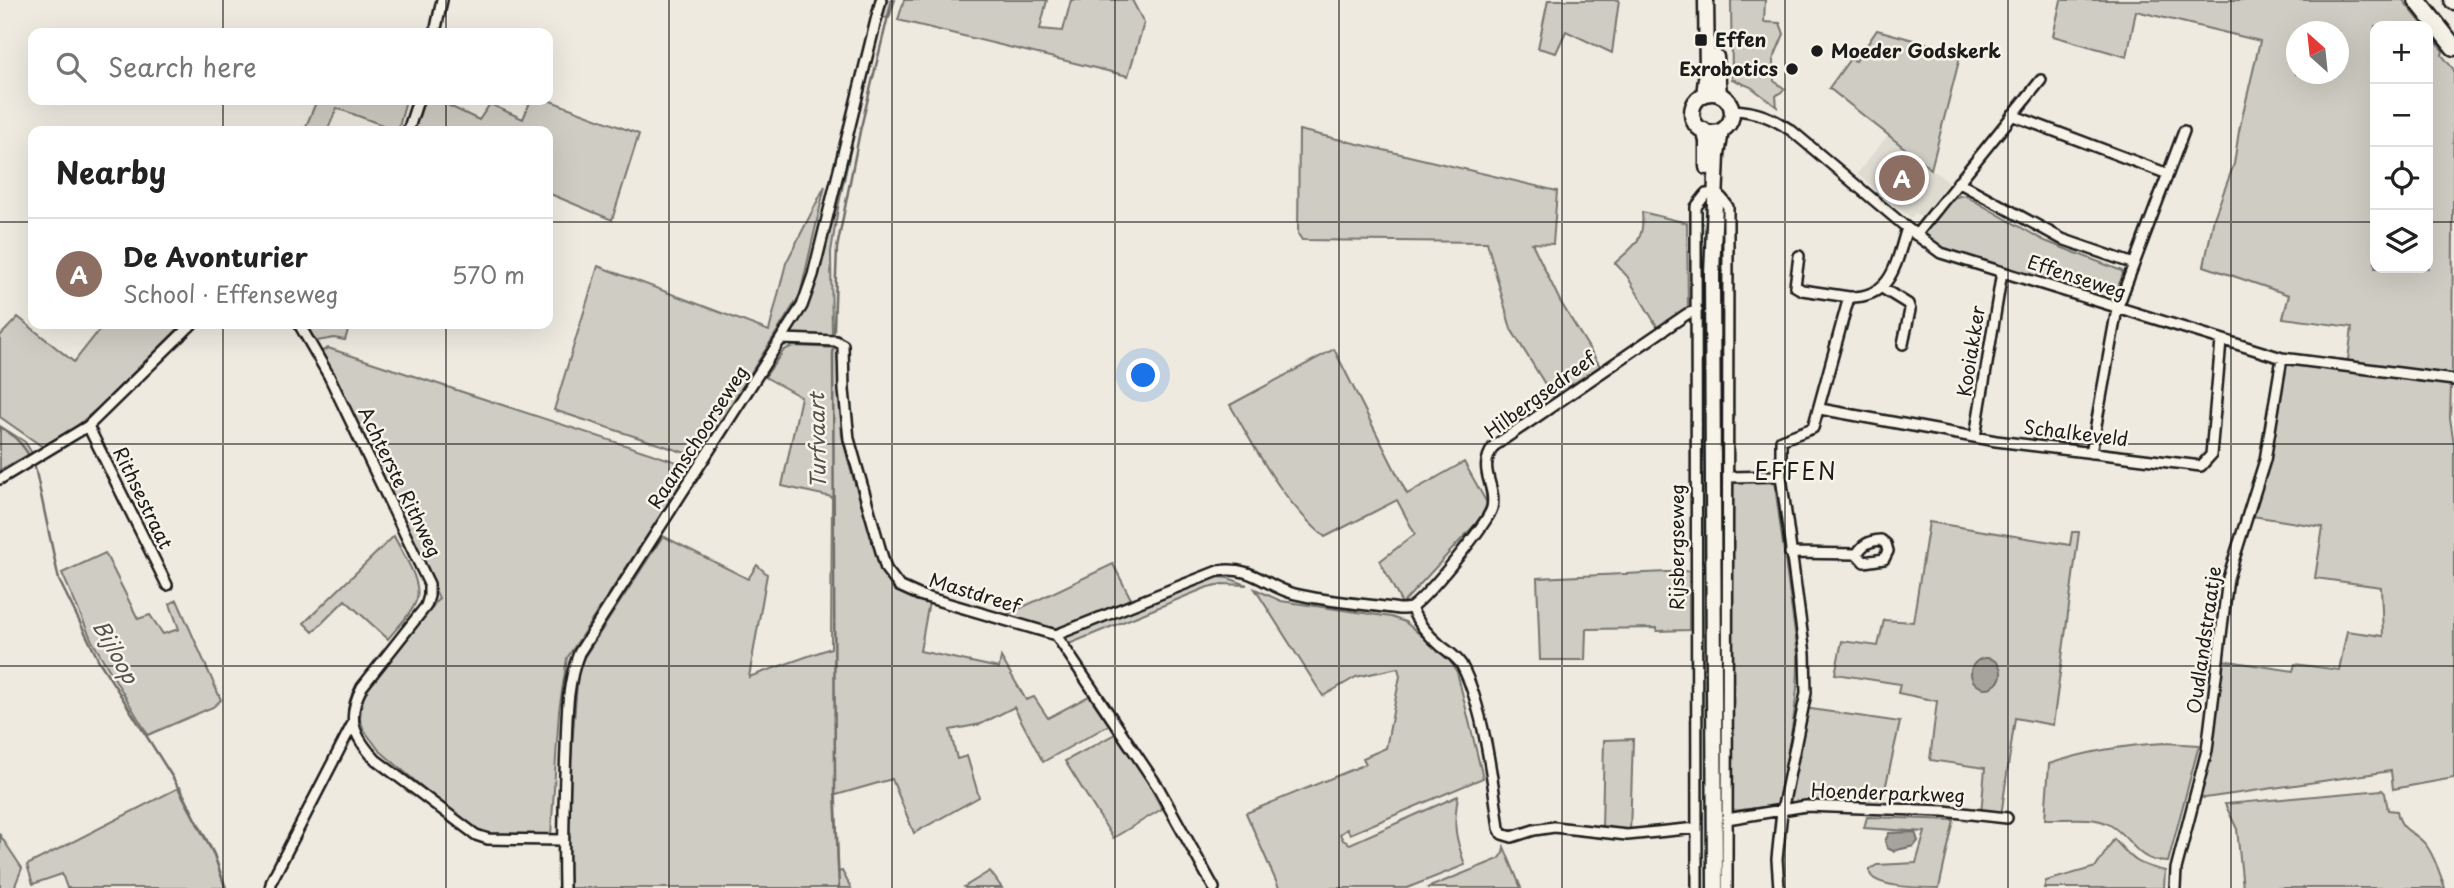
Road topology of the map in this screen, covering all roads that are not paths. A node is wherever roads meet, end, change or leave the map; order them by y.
1 (442, 0) edge
2 (881, 0) edge
3 (1711, 0) edge
4 (2417, 0) edge
5 (436, 28) edge
6 (2451, 43) edge
7 (2041, 80) dead end
8 (1719, 94) junction
9 (1704, 95) junction
10 (416, 105) edge
11 (1733, 110) junction
12 (2012, 115) junction
13 (410, 126) edge
14 (1703, 130) junction
15 (1721, 131) junction
16 (2185, 131) dead end
17 (2168, 174) junction
18 (1958, 182) junction
19 (1711, 193) junction
20 (1907, 228) junction
21 (1916, 235) junction
22 (1798, 256) dead end
23 (2134, 264) junction
24 (2002, 272) junction
25 (1882, 288) junction
26 (1849, 297) junction
27 (2117, 309) junction
28 (1697, 310) junction
29 (187, 329) edge
30 (302, 329) edge
31 (782, 339) junction
32 (2221, 341) junction
33 (1903, 344) dead end
34 (2282, 358) junction
35 (2454, 380) edge
36 (1820, 409) junction
37 (88, 426) junction
38 (1975, 437) junction
39 (2091, 453) junction
40 (1781, 476) junction
41 (1729, 477) junction
42 (0, 479) edge
43 (1790, 553) junction
44 (1857, 554) dead end
45 (167, 585) dead end
46 (1411, 608) junction
47 (1056, 635) junction
48 (352, 725) junction
49 (1782, 811) junction
50 (2007, 818) dead end
51 (1727, 820) junction
52 (1697, 828) junction
53 (563, 840) junction
54 (270, 888) edge
55 (564, 888) edge
56 (1214, 888) edge
57 (1698, 888) edge
58 (1715, 888) edge
59 (1727, 888) edge
60 (1779, 888) edge
61 (2175, 888) edge

1 - 5 street
2 - 31 street, Raamschoorseweg
3 - 8 main road
3 - 9 main road
4 - 6 highway
7 - 12 street
8 - 9 main road
8 - 11 main road
9 - 14 main road
10 - 13 street
11 - 15 main road
11 - 20 street, Effenseweg
12 - 17 street
12 - 18 street
14 - 15 main road
14 - 19 main road, Rijsbergseweg
15 - 19 main road, Rijsbergseweg
16 - 17 street
17 - 23 street
18 - 21 street
18 - 23 street
19 - 28 street, Rijsbergseweg
19 - 41 street
19 - 58 main road, Rijsbergseweg
20 - 21 street, Effenseweg
20 - 25 street
21 - 24 street, Effenseweg
22 - 26 street
23 - 27 street
24 - 27 street, Effenseweg
24 - 38 street, Kooiakker
25 - 26 street
25 - 33 street
26 - 36 street
27 - 32 street, Effenseweg
27 - 39 street
28 - 46 street, Hilbergsedreef
28 - 52 street, Rijsbergseweg
29 - 37 street
30 - 48 street, Achterste Rithweg
31 - 47 street, Mastdreef
31 - 53 street, Raamschoorseweg
32 - 34 street, Effenseweg
32 - 39 street, Schalkeveld
34 - 35 street, Effenseweg
34 - 61 street, Oudlandstraatje
36 - 38 street, Schalkeveld
36 - 40 street
37 - 42 street
37 - 45 street, Rithsestraat
38 - 39 street, Schalkeveld
40 - 41 street
40 - 43 street
41 - 51 street
43 - 44 street
43 - 49 street
46 - 47 street
46 - 52 street
47 - 56 street
48 - 53 street
48 - 54 street, Achterste Rithweg
49 - 50 street, Hoenderparkweg
49 - 51 street, Hoenderparkweg
49 - 60 street
51 - 59 street
52 - 57 street, Rijsbergseweg
53 - 55 street, Raamschoorseweg

